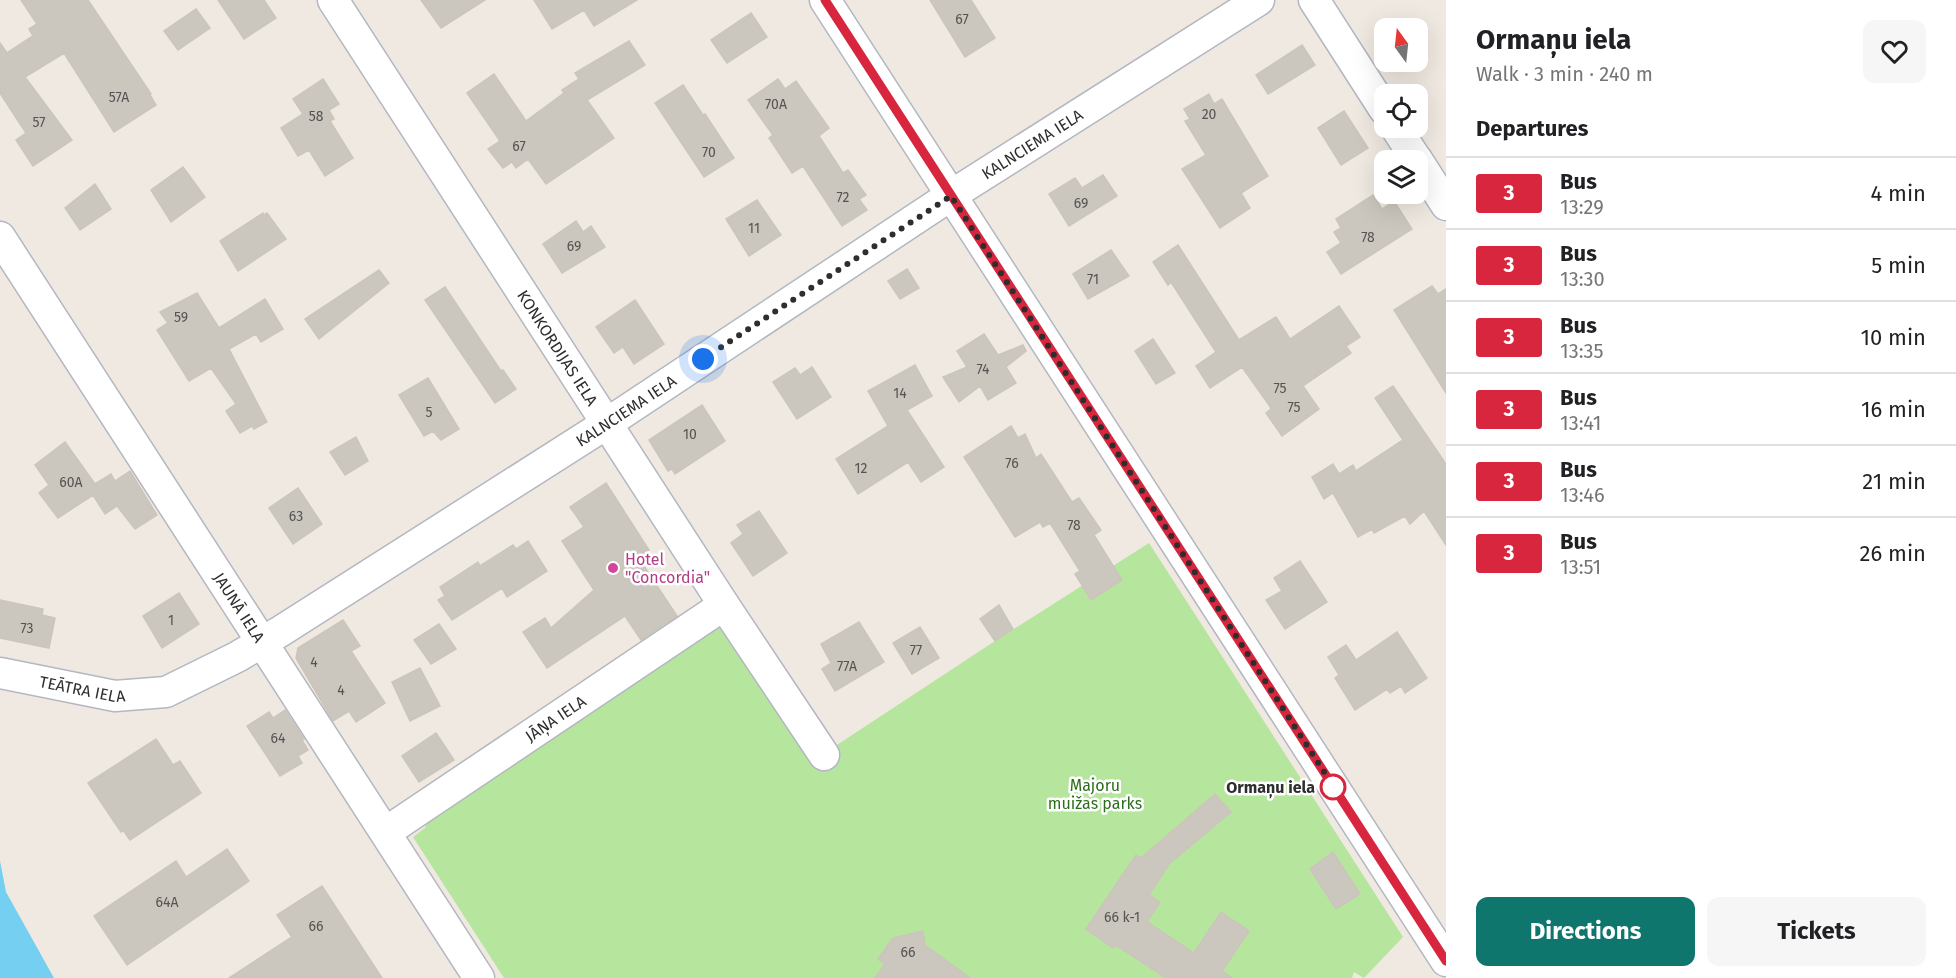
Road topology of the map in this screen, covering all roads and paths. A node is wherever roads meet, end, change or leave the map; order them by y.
1 (333, 0) edge
2 (825, 0) edge
3 (1259, 0) edge
4 (1314, 0) edge
5 (1374, 93) edge
6 (1428, 178) edge
7 (951, 196) junction
8 (1446, 205) edge
9 (0, 237) edge
10 (606, 424) junction
11 (724, 605) junction
12 (263, 642) junction
13 (0, 673) edge
14 (166, 692) joint
15 (824, 755) dead end
16 (386, 831) junction
17 (1446, 961) edge
18 (479, 978) edge

1 - 10 street, KONKORDIJAS IELA
2 - 7 street
3 - 7 street, KALNCIEMA IELA
4 - 5 street
6 - 8 street
7 - 10 street, KALNCIEMA IELA
7 - 17 street
9 - 12 street, JAUNĀ IELA
10 - 11 street, KONKORDIJAS IELA
10 - 12 street, KALNCIEMA IELA
11 - 15 street, KONKORDIJAS IELA
11 - 16 street, JĀŅA IELA
12 - 14 street, KALNCIEMA IELA
12 - 16 street, JAUNĀ IELA
13 - 14 street, TEĀTRA IELA
16 - 18 street, JAUNĀ IELA

